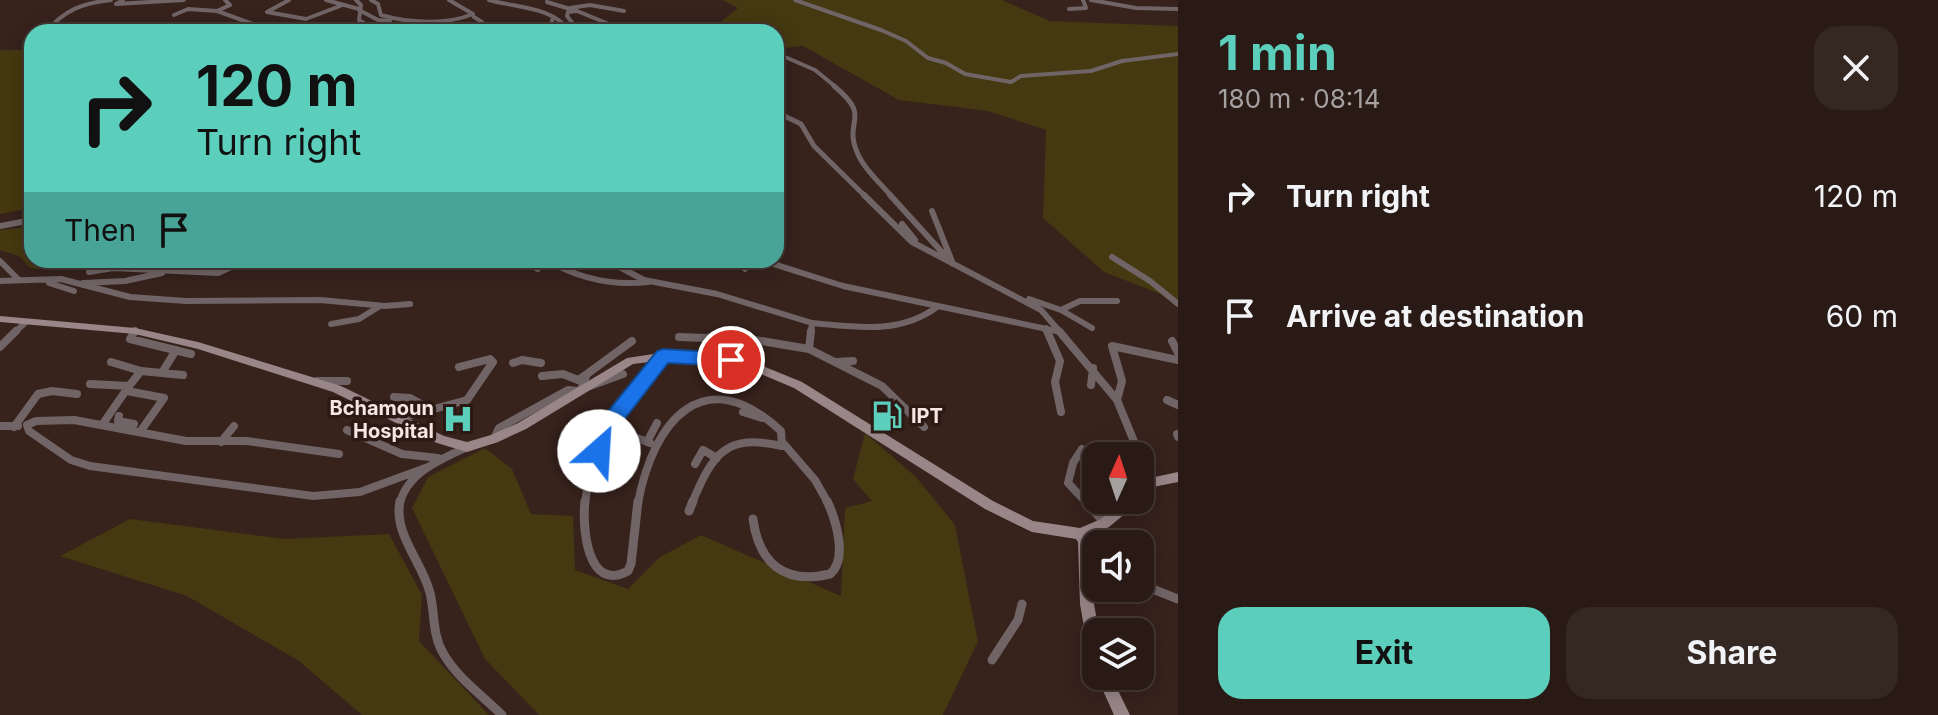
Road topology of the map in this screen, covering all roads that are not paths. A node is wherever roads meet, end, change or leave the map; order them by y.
1 (111, 0) edge
2 (184, 0) edge
3 (225, 0) edge
4 (289, 0) edge
5 (326, 0) edge
6 (356, 0) edge
7 (371, 0) edge
8 (449, 0) edge
9 (489, 0) edge
10 (795, 0) edge
11 (1083, 0) edge
12 (1091, 0) edge
13 (547, 2) edge
14 (122, 4) edge
15 (524, 4) dead end
16 (340, 6) junction
17 (518, 8) junction
18 (569, 9) junction
19 (1069, 9) dead end
20 (1178, 9) edge
21 (359, 10) junction
22 (217, 11) junction
23 (624, 11) dead end
24 (174, 15) dead end
25 (278, 16) junction
26 (473, 16) junction
27 (553, 17) junction
28 (614, 17) dead end
29 (420, 19) junction
30 (273, 20) dead end
31 (390, 21) dead end
32 (482, 22) dead end
33 (608, 22) junction
34 (52, 24) edge
35 (250, 24) edge
36 (362, 24) edge
37 (423, 24) edge
38 (551, 24) edge
39 (567, 24) edge
40 (575, 24) edge
41 (613, 24) edge
42 (1178, 54) edge
43 (784, 57) edge
44 (839, 94) dead end
45 (857, 111) junction
46 (784, 116) edge
47 (856, 185) junction
48 (857, 197) dead end
49 (932, 211) dead end
50 (24, 222) edge
51 (902, 224) dead end
52 (0, 226) edge
53 (918, 246) junction
54 (1112, 257) dead end
55 (0, 261) edge
56 (953, 265) junction
57 (113, 268) joint
58 (229, 268) edge
59 (562, 268) edge
60 (620, 268) edge
61 (784, 268) edge
62 (176, 270) junction
63 (89, 272) dead end
64 (17, 280) junction
65 (0, 281) edge
66 (650, 282) junction
67 (74, 287) junction
68 (1017, 295) junction
69 (1117, 301) dead end
70 (410, 304) dead end
71 (936, 304) junction
72 (1178, 304) edge
73 (380, 306) junction
74 (1061, 310) junction
75 (0, 319) edge
76 (26, 322) junction
77 (812, 323) junction
78 (331, 324) dead end
79 (1046, 328) junction
80 (1092, 328) dead end
81 (135, 331) junction
82 (1062, 332) junction
83 (679, 337) dead end
84 (632, 341) dead end
85 (1172, 341) dead end
86 (0, 347) edge
87 (809, 349) junction
88 (176, 350) junction
89 (1178, 353) edge
90 (191, 354) dead end
91 (663, 356) junction
92 (1178, 360) edge
93 (853, 361) dead end
94 (111, 362) dead end
95 (528, 362) junction
96 (834, 362) junction
97 (513, 363) dead end
98 (459, 367) dead end
99 (1093, 368) junction
100 (141, 371) junction
101 (163, 371) dead end
102 (587, 374) junction
103 (623, 374) dead end
104 (183, 375) dead end
105 (542, 376) junction
106 (347, 381) dead end
107 (315, 382) junction
108 (90, 384) dead end
109 (1091, 385) dead end
110 (128, 388) junction
111 (581, 389) junction
112 (707, 392) dead end
113 (77, 394) dead end
114 (394, 397) dead end
115 (715, 400) junction
116 (1117, 400) junction
117 (1167, 400) dead end
118 (1178, 405) edge
119 (432, 410) junction
120 (743, 412) dead end
121 (1061, 412) dead end
122 (119, 416) dead end
123 (401, 418) junction
124 (771, 421) junction
125 (657, 423) dead end
126 (27, 425) junction
127 (102, 425) junction
128 (0, 426) edge
129 (234, 426) dead end
130 (14, 427) junction
131 (924, 427) dead end
132 (130, 430) junction
133 (347, 430) dead end
134 (140, 432) junction
135 (637, 438) dead end
136 (1134, 442) edge
137 (219, 443) junction
138 (651, 444) junction
139 (784, 444) junction
140 (467, 447) junction
141 (1082, 449) dead end
142 (339, 454) dead end
143 (444, 458) junction
144 (717, 458) junction
145 (695, 464) dead end
146 (428, 467) junction
147 (1178, 477) edge
148 (1154, 484) edge
149 (1082, 501) edge
150 (689, 511) dead end
151 (1096, 514) edge
152 (1116, 514) edge
153 (753, 519) dead end
154 (1105, 523) junction
155 (1080, 534) junction
156 (1082, 538) edge
157 (1154, 590) edge
158 (1178, 599) edge
159 (1091, 602) edge
160 (1022, 604) dead end
161 (1089, 618) edge
162 (992, 660) dead end
163 (1110, 690) edge
164 (502, 715) edge
165 (1122, 715) edge

1 - 14 street
1 - 34 street
2 - 14 street
3 - 22 street
4 - 25 street
5 - 16 street
6 - 21 street
7 - 29 street
8 - 26 street
9 - 17 street
10 - 42 street
11 - 19 street
12 - 20 street
13 - 18 street
15 - 17 street
16 - 21 street
16 - 25 street
17 - 27 street
18 - 23 street
18 - 33 street
18 - 40 street
21 - 31 street
21 - 36 street
22 - 24 street
22 - 35 street
25 - 30 street
26 - 29 street
26 - 32 street
27 - 38 street
27 - 39 street
28 - 33 street
29 - 37 street
33 - 41 street
43 - 45 street
44 - 45 street
45 - 56 street
46 - 47 street
47 - 48 street
47 - 53 street
49 - 56 street
50 - 52 street
51 - 53 street
53 - 56 street
54 - 72 street
55 - 64 street
56 - 68 street
57 - 62 street
57 - 63 street
58 - 62 street
59 - 66 street
60 - 66 street
61 - 71 street
62 - 67 street
64 - 65 street
64 - 67 street
66 - 77 street
67 - 73 street
68 - 74 street
68 - 82 street
69 - 74 street
70 - 73 street
71 - 77 street
71 - 79 street
73 - 78 street
74 - 80 street
75 - 76 main road
76 - 81 main road
76 - 86 street
77 - 87 street
79 - 82 street
79 - 121 street
81 - 88 street
81 - 107 main road
82 - 99 street
83 - 87 street
84 - 102 street
85 - 89 street
87 - 96 street
88 - 90 street
88 - 101 street
91 - 111 main road
91 - 138 street
91 - 155 main road
92 - 116 street
93 - 96 street
94 - 100 street
95 - 97 street
95 - 105 street
95 - 105 street
96 - 131 street
98 - 119 street
99 - 109 street
99 - 116 street
100 - 104 street
100 - 110 street
102 - 105 street
102 - 111 street
103 - 111 street
106 - 107 street
107 - 123 main road
108 - 110 street
110 - 127 street
110 - 134 street
111 - 140 main road
112 - 115 street
113 - 130 street
114 - 119 street
115 - 124 street
115 - 138 street
116 - 136 street
117 - 118 street
119 - 123 street
120 - 124 street
122 - 132 street
123 - 140 main road
124 - 139 street
125 - 138 street
126 - 127 street
126 - 130 street
126 - 146 street
127 - 132 street
128 - 130 street
129 - 137 street
132 - 134 street
133 - 143 street
134 - 137 street
135 - 138 street
137 - 142 street
139 - 144 street
139 - 153 street
140 - 143 street
141 - 149 street
143 - 146 street
144 - 145 street
144 - 150 street
146 - 164 street
147 - 148 main road
151 - 154 street
152 - 154 main road
154 - 155 main road
155 - 156 main road
157 - 158 street
159 - 161 main road
160 - 162 street
163 - 165 main road

